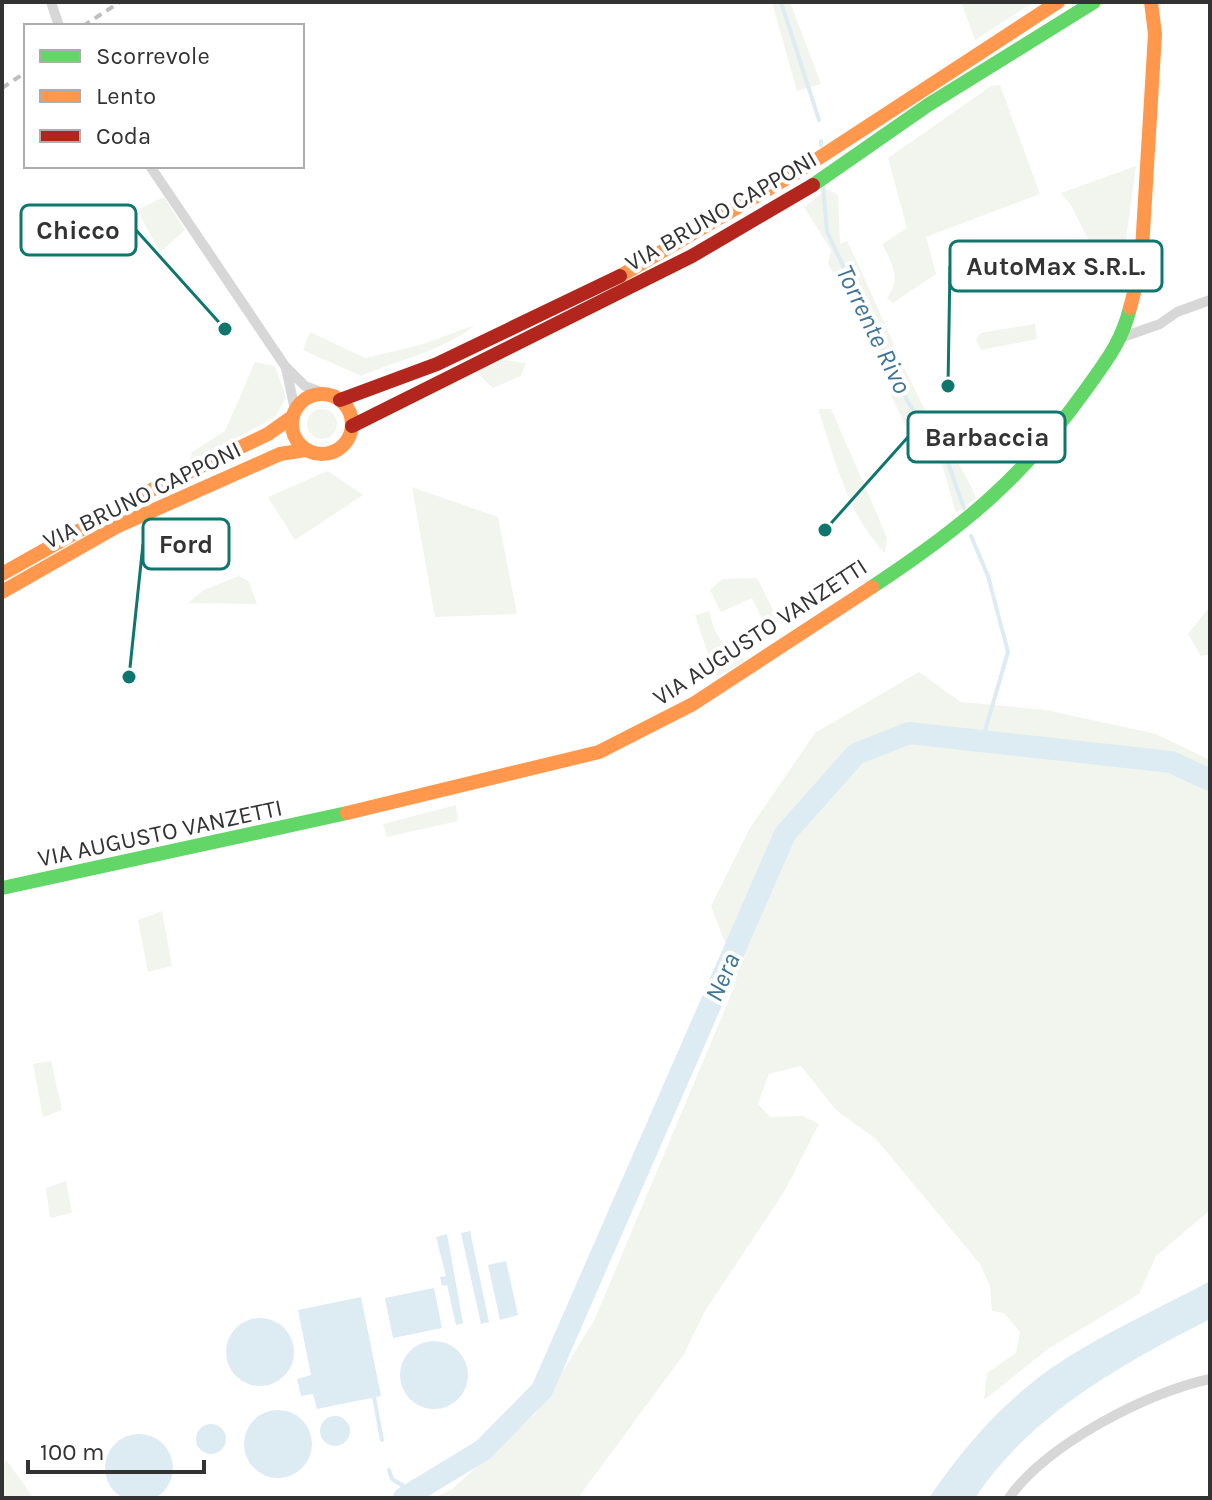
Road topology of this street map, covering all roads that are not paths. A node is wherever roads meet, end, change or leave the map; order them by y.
1 (51, 2) edge
2 (1058, 2) edge
3 (1094, 2) edge
4 (1151, 2) edge
5 (58, 24) edge
6 (151, 168) edge
7 (1210, 300) edge
8 (1123, 337) junction
9 (285, 366) junction
10 (326, 394) junction
11 (340, 400) junction
12 (293, 413) junction
13 (352, 426) junction
14 (305, 450) junction
15 (2, 574) edge
16 (2, 592) edge
17 (2, 888) edge
18 (1210, 1379) edge
19 (1009, 1498) edge

1 - 5 street
2 - 11 main road, VIA BRUNO CAPPONI
3 - 13 main road, VIA BRUNO CAPPONI
4 - 8 main road, VIA AUGUSTO VANZETTI
6 - 9 street
7 - 8 street
8 - 17 main road, VIA AUGUSTO VANZETTI
9 - 10 street
9 - 12 street
10 - 11 main road
10 - 12 main road, VIA BRUNO CAPPONI
11 - 13 main road
12 - 14 main road
12 - 15 main road, VIA BRUNO CAPPONI
13 - 14 main road, VIA BRUNO CAPPONI
14 - 16 main road, VIA BRUNO CAPPONI
18 - 19 street

